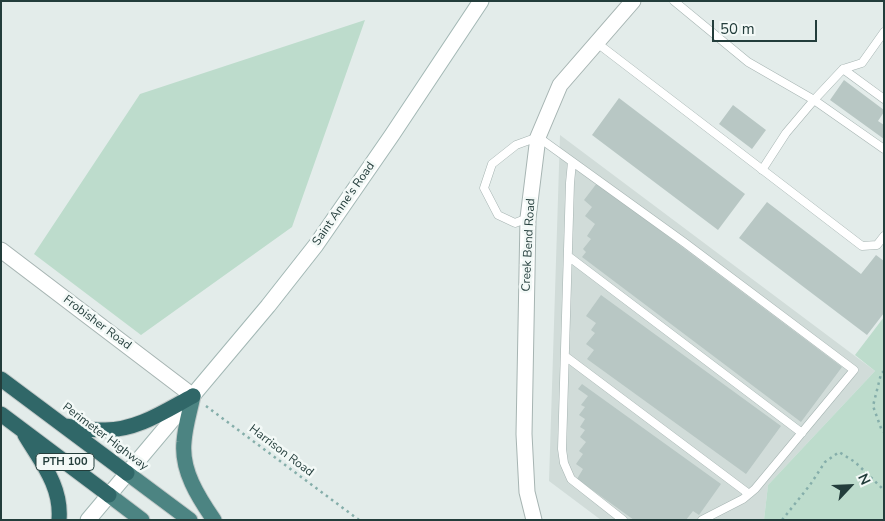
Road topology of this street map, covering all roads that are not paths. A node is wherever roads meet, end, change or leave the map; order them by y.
1 (481, 1) edge
2 (634, 1) edge
3 (674, 1) edge
4 (884, 32) edge
5 (597, 43) junction
6 (844, 69) junction
7 (814, 100) junction
8 (884, 100) edge
9 (538, 136) junction
10 (884, 149) edge
11 (572, 162) junction
12 (762, 170) junction
13 (528, 218) junction
14 (884, 236) edge
15 (1, 250) edge
16 (568, 256) junction
17 (565, 356) junction
18 (1, 379) edge
19 (193, 396) junction
20 (1, 414) edge
21 (64, 426) junction
22 (21, 429) junction
23 (802, 433) junction
24 (127, 473) junction
25 (749, 494) junction
26 (109, 495) junction
27 (59, 520) edge
28 (88, 520) edge
29 (142, 520) edge
30 (190, 520) edge
31 (214, 520) edge
32 (534, 520) edge
33 (623, 520) edge
34 (702, 520) edge

1 - 19 street, Saint Anne's Road
2 - 5 street, Creek Bend Road
3 - 7 lane
4 - 6 lane
5 - 9 street, Creek Bend Road
5 - 12 lane
6 - 7 lane
6 - 8 lane
7 - 10 lane
7 - 12 lane
9 - 11 lane
9 - 13 street, Creek Bend Road
9 - 13 lane
11 - 16 lane
11 - 23 lane
12 - 14 lane
13 - 32 street, Creek Bend Road
15 - 19 street, Frobisher Road
16 - 17 lane
16 - 23 lane
17 - 25 lane
17 - 33 lane
18 - 21 highway, Perimeter Highway / PTH 100
19 - 21 highway
19 - 24 street, Saint Anne's Road
19 - 31 highway
20 - 22 highway, PTH 100
21 - 24 highway, Perimeter Highway / PTH 100
22 - 26 highway, PTH 100
22 - 27 highway
23 - 25 lane
24 - 26 street, Saint Anne's Road
24 - 30 highway, Perimeter Highway / PTH 100
25 - 34 lane
26 - 28 street, Saint Anne's Road
26 - 29 highway, PTH 100

